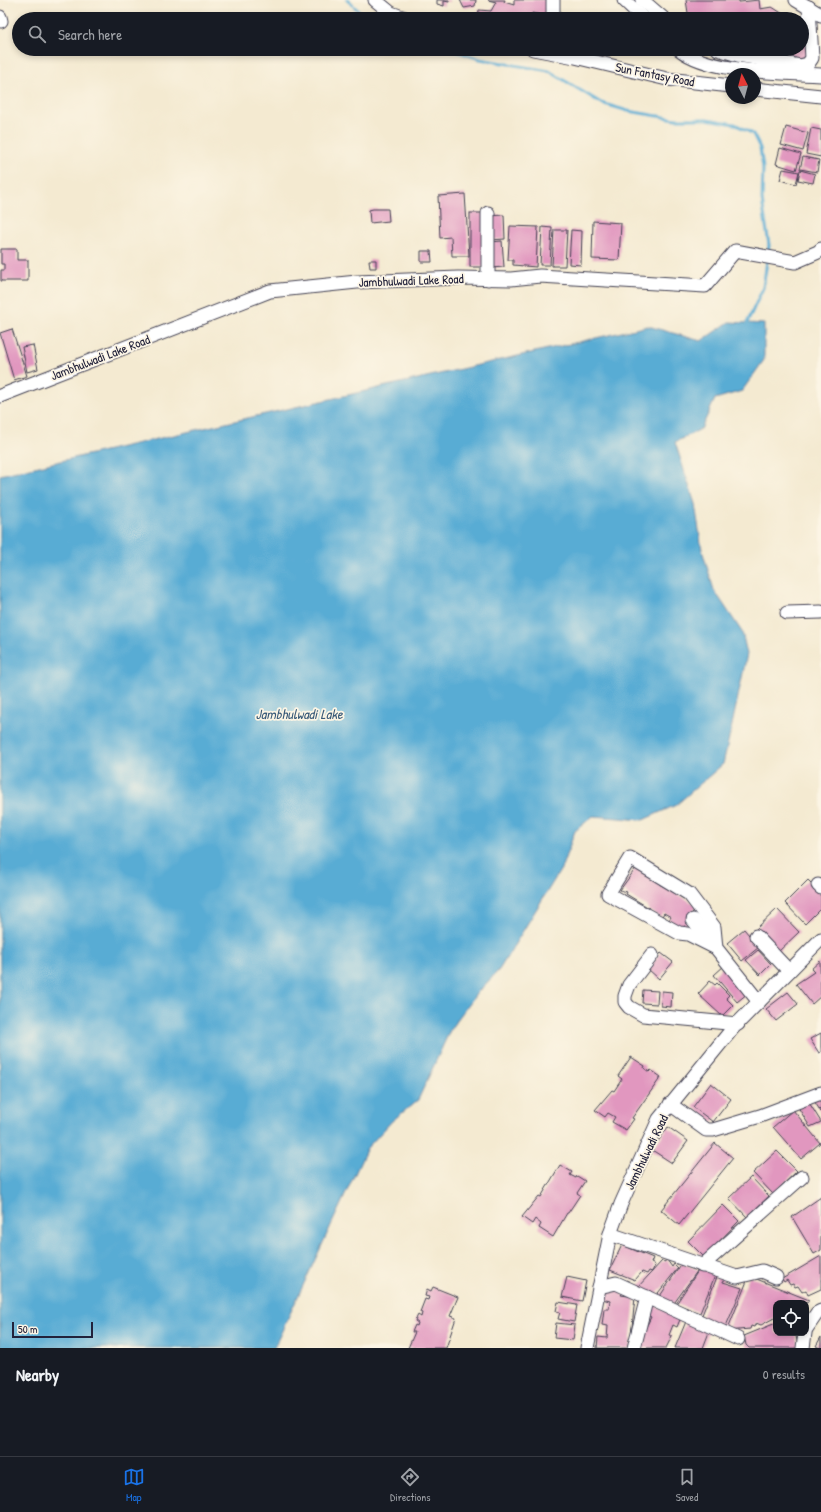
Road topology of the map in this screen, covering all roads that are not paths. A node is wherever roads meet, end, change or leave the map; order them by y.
1 (375, 0) edge
2 (553, 0) edge
3 (624, 0) edge
4 (642, 0) edge
5 (796, 0) edge
6 (809, 7) junction
7 (391, 12) edge
8 (553, 12) edge
9 (637, 12) edge
10 (656, 12) edge
11 (821, 15) edge
12 (573, 56) edge
13 (693, 56) edge
14 (746, 56) edge
15 (821, 75) edge
16 (725, 85) edge
17 (761, 90) edge
18 (821, 96) edge
19 (488, 213) dead end
20 (821, 249) edge
21 (488, 279) junction
22 (0, 396) edge
23 (821, 612) edge
24 (787, 613) dead end
25 (693, 920) dead end
26 (756, 936) dead end
27 (821, 940) edge
28 (716, 948) junction
29 (652, 955) dead end
30 (790, 971) junction
31 (759, 1002) junction
32 (738, 1024) junction
33 (821, 1093) edge
34 (670, 1104) junction
35 (802, 1177) dead end
36 (610, 1234) junction
37 (702, 1266) junction
38 (776, 1277) dead end
39 (599, 1287) junction
40 (647, 1297) junction
41 (821, 1311) edge
42 (809, 1324) edge
43 (804, 1336) edge
44 (738, 1338) dead end
45 (587, 1348) edge
46 (634, 1348) edge
47 (803, 1348) edge

1 - 7 street
2 - 8 street
3 - 9 street
4 - 10 street
5 - 6 street
6 - 11 street
6 - 14 street
12 - 16 street, Sun Fantasy Road
13 - 15 street
17 - 18 street
19 - 21 street
20 - 21 street, Jambhulwadi Lake Road
21 - 22 street, Jambhulwadi Lake Road
23 - 24 street
25 - 28 street
26 - 30 street
27 - 30 street, Jambhulwadi Road
28 - 28 street
28 - 31 street
29 - 32 street
30 - 31 street, Jambhulwadi Road
31 - 32 street, Jambhulwadi Road
32 - 34 street, Jambhulwadi Road
33 - 34 street
34 - 36 street, Jambhulwadi Road
35 - 37 street
36 - 37 street
36 - 39 street, Jambhulwadi Road
37 - 38 street
39 - 40 street
39 - 45 street, Jambhulwadi Road
40 - 44 street
40 - 46 street
41 - 42 street
43 - 47 street

